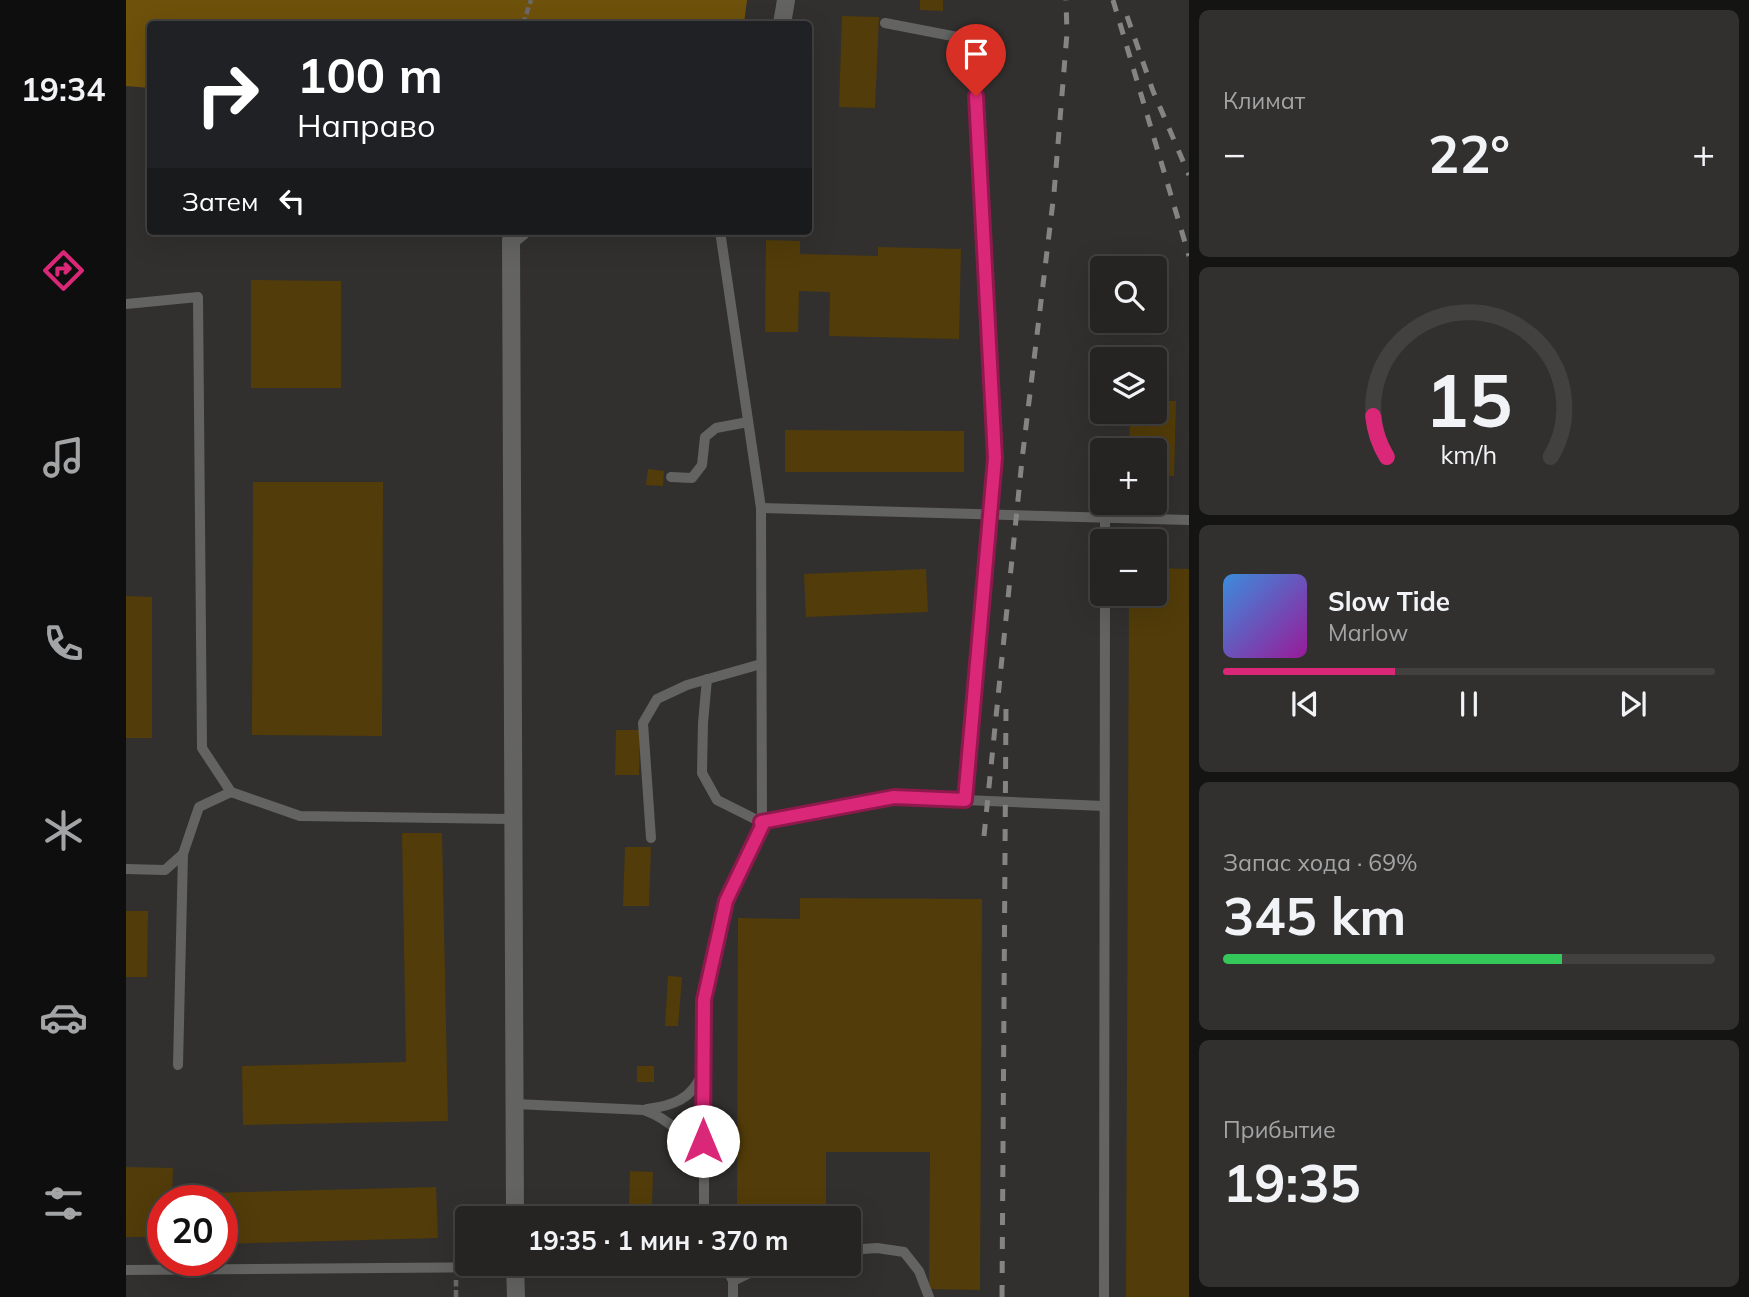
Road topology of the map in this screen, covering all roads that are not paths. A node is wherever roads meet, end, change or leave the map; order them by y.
1 (786, 0) edge
2 (782, 21) edge
3 (885, 23) dead end
4 (517, 235) edge
5 (721, 235) edge
6 (126, 304) edge
7 (748, 422) junction
8 (671, 477) dead end
9 (761, 508) junction
10 (990, 514) junction
11 (1105, 517) junction
12 (1189, 520) edge
13 (1105, 529) edge
14 (1105, 606) edge
15 (761, 664) junction
16 (707, 679) junction
17 (231, 792) junction
18 (965, 800) junction
19 (1104, 806) junction
20 (514, 819) junction
21 (761, 822) junction
22 (651, 838) dead end
23 (183, 854) junction
24 (126, 869) edge
25 (178, 1065) dead end
26 (704, 1066) junction
27 (515, 1104) junction
28 (644, 1110) junction
29 (703, 1169) junction
30 (515, 1206) edge
31 (704, 1206) edge
32 (861, 1249) edge
33 (455, 1266) edge
34 (126, 1270) edge
35 (515, 1276) edge
36 (731, 1276) edge
37 (744, 1276) edge
38 (733, 1281) junction
39 (516, 1297) edge
40 (733, 1297) edge
41 (929, 1297) edge
42 (1104, 1297) edge

1 - 2 street
3 - 10 lane
4 - 20 street
5 - 7 lane
6 - 17 lane
7 - 8 lane
7 - 9 lane
9 - 10 lane
9 - 15 lane
10 - 11 lane
10 - 18 lane
11 - 12 lane
11 - 13 lane
14 - 19 lane
15 - 16 lane
15 - 21 lane
16 - 21 lane
16 - 22 lane
17 - 20 lane
17 - 23 lane
18 - 19 lane
18 - 21 lane
19 - 42 lane
20 - 27 street
21 - 26 lane
23 - 24 lane
23 - 25 lane
26 - 28 lane
26 - 29 lane
27 - 28 lane
27 - 30 street
28 - 29 lane
29 - 31 lane
32 - 41 lane
33 - 34 lane
35 - 39 street
36 - 38 lane
37 - 38 lane
38 - 40 lane

